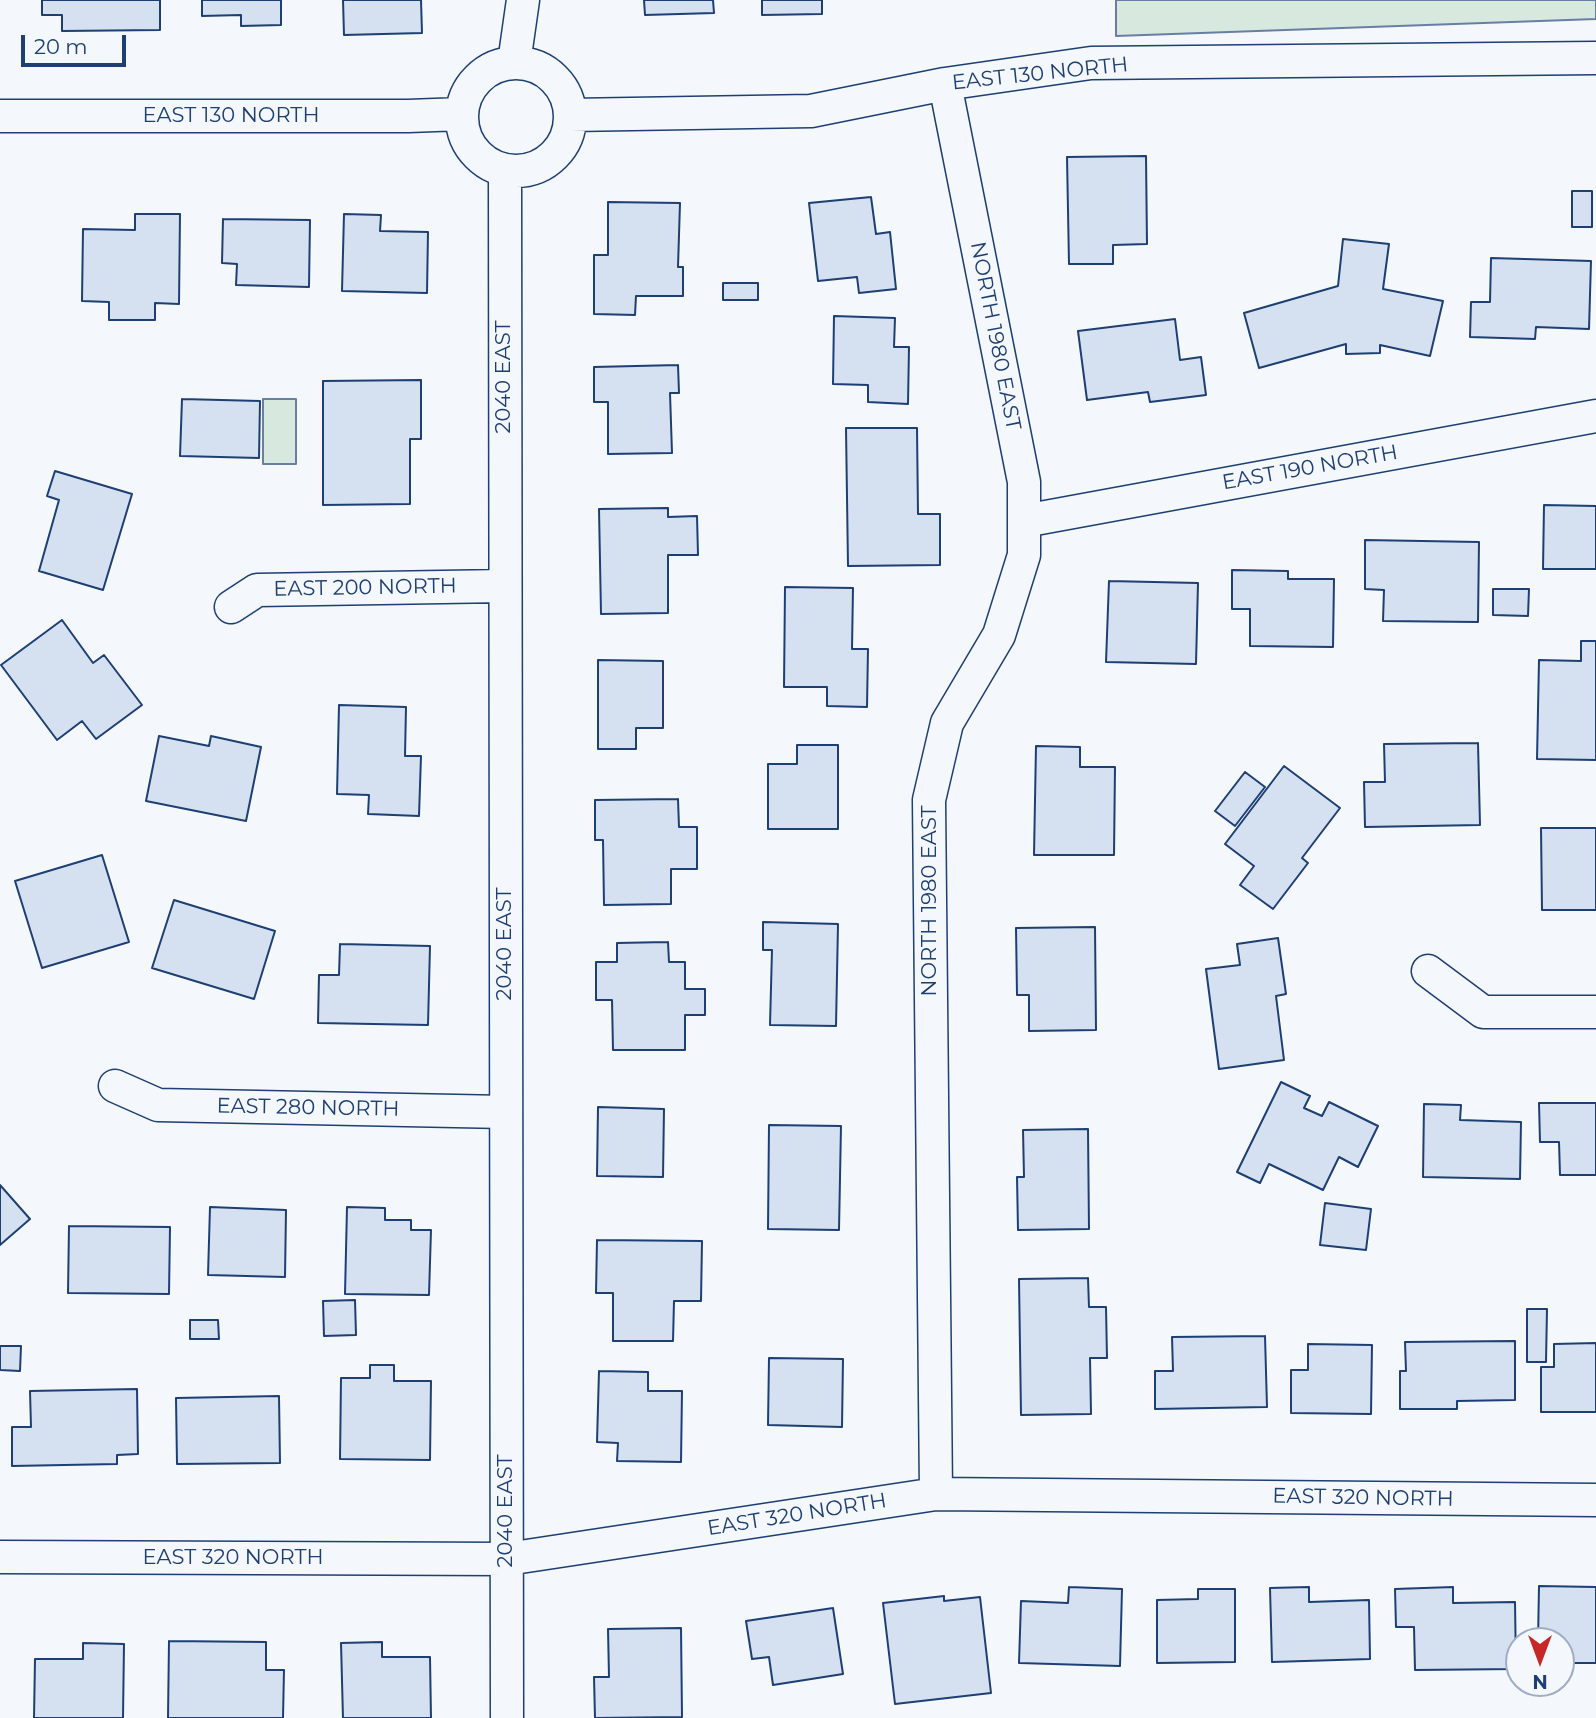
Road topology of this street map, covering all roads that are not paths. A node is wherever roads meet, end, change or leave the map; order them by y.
1 (523, 0) edge
2 (1596, 58) edge
3 (514, 64) junction
4 (945, 84) junction
5 (462, 114) junction
6 (570, 115) junction
7 (0, 116) edge
8 (505, 170) junction
9 (1596, 416) edge
10 (1024, 521) junction
11 (504, 586) junction
12 (231, 607) dead end
13 (1428, 971) dead end
14 (1596, 1012) edge
15 (115, 1086) dead end
16 (505, 1112) junction
17 (936, 1494) junction
18 (1596, 1500) edge
19 (0, 1557) edge
20 (506, 1559) junction
21 (507, 1718) edge

1 - 3 street
2 - 4 street, EAST 130 NORTH
3 - 5 street
3 - 6 street
4 - 6 street, EAST 130 NORTH
4 - 10 street, NORTH 1980 EAST
5 - 7 street, EAST 130 NORTH
5 - 8 street
6 - 8 street
8 - 11 street, 2040 EAST
9 - 10 street, EAST 190 NORTH
10 - 17 street, NORTH 1980 EAST
11 - 12 street, EAST 200 NORTH
11 - 16 street, 2040 EAST
13 - 14 street
15 - 16 street, EAST 280 NORTH
16 - 20 street, 2040 EAST
17 - 18 street, EAST 320 NORTH
17 - 20 street, EAST 320 NORTH
19 - 20 street, EAST 320 NORTH
20 - 21 street, 2040 EAST

